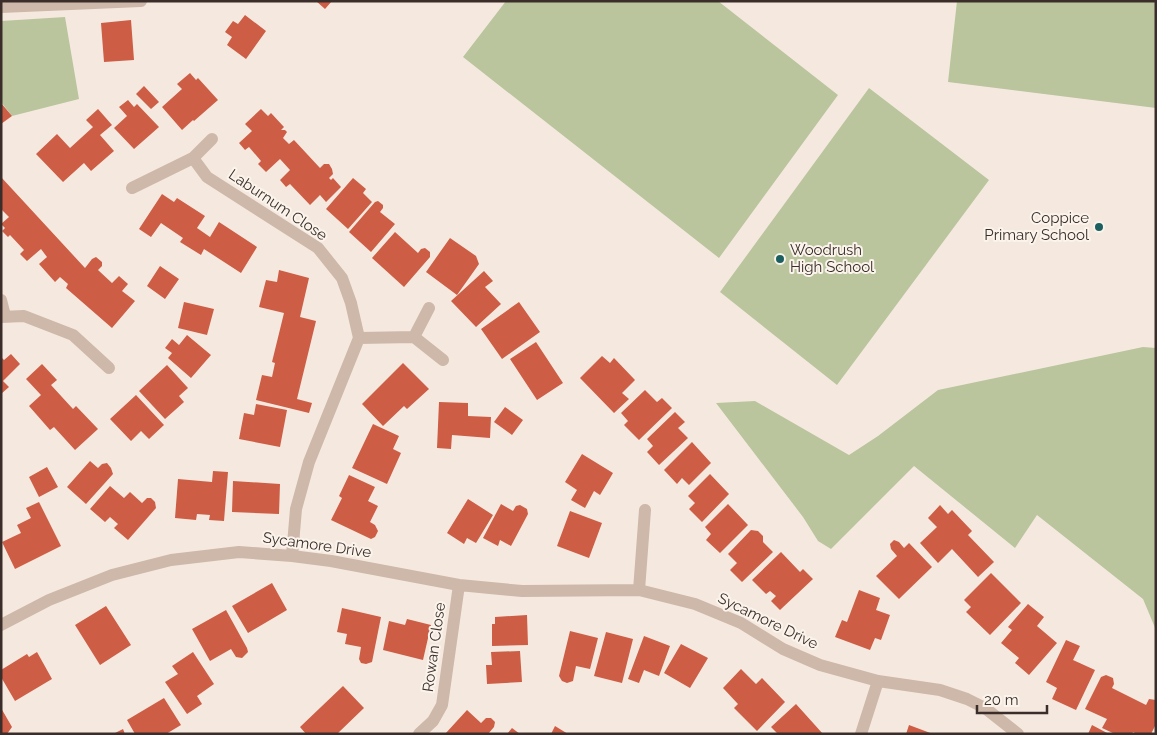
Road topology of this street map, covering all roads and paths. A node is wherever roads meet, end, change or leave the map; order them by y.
1 (141, 1) edge
2 (1, 7) edge
3 (212, 139) dead end
4 (193, 158) junction
5 (132, 188) dead end
6 (1, 300) edge
7 (429, 308) dead end
8 (3, 316) edge
9 (359, 338) junction
10 (414, 338) junction
11 (443, 360) dead end
12 (109, 368) dead end
13 (645, 510) dead end
14 (292, 556) junction
15 (459, 585) junction
16 (640, 590) junction
17 (1, 625) edge
18 (878, 681) junction
19 (419, 734) edge
20 (861, 734) edge
21 (1018, 734) edge

1 - 2 street
3 - 4 street
4 - 5 street
4 - 9 street, Laburnum Close
6 - 8 street
7 - 10 street
8 - 12 street
9 - 10 street
9 - 14 street
10 - 11 street
13 - 16 street
14 - 15 street, Sycamore Drive
14 - 17 street, Sycamore Drive
15 - 16 street, Sycamore Drive
15 - 19 street, Rowan Close
16 - 18 street, Sycamore Drive
18 - 20 street
18 - 21 street, Sycamore Drive

